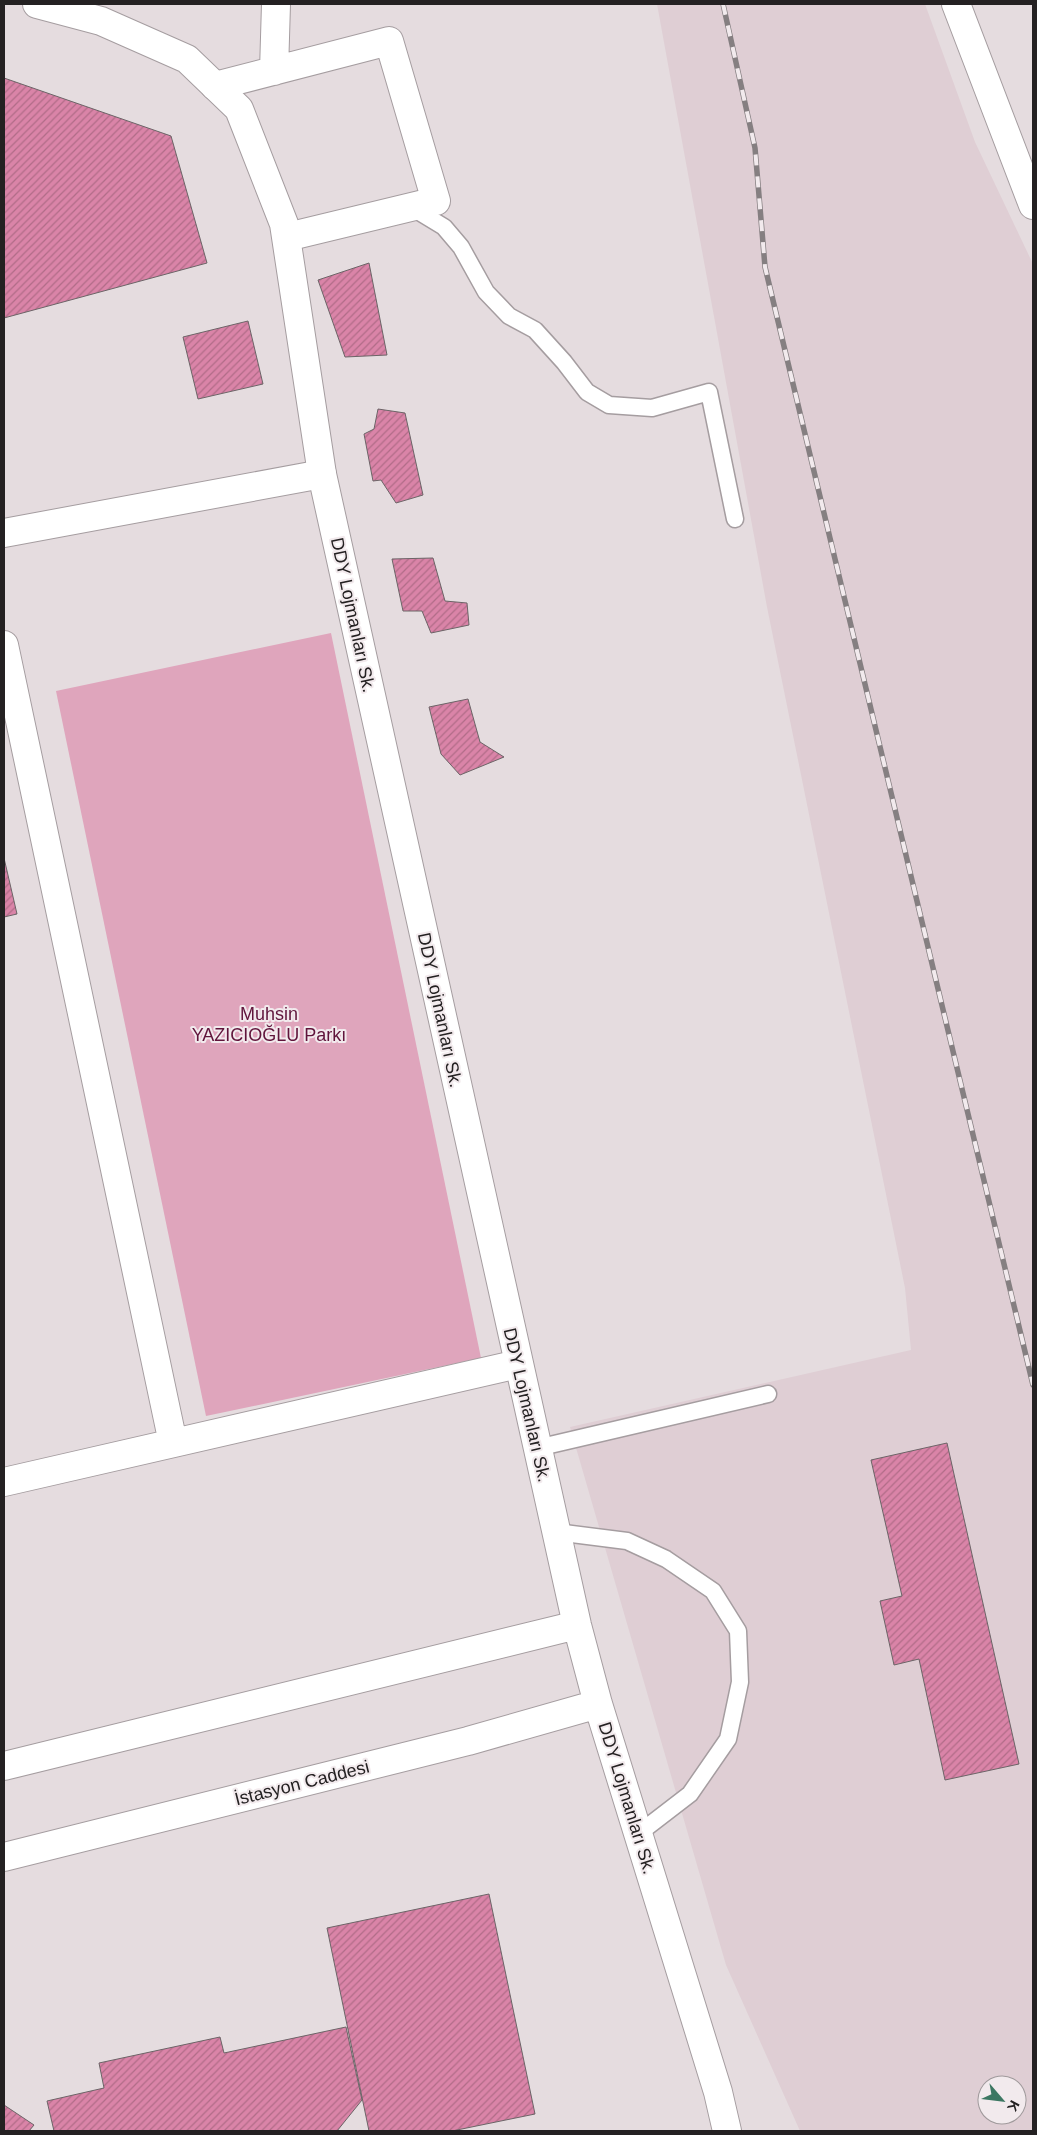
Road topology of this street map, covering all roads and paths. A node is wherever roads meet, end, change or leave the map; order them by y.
1 (36, 4) edge
2 (276, 4) edge
3 (956, 4) edge
4 (274, 71) junction
5 (215, 86) junction
6 (1033, 205) edge
7 (411, 207) junction
8 (287, 236) junction
9 (322, 474) junction
10 (735, 519) dead end
11 (4, 533) edge
12 (4, 645) edge
13 (518, 1364) junction
14 (768, 1394) dead end
15 (173, 1442) junction
16 (537, 1448) junction
17 (4, 1482) edge
18 (556, 1532) junction
19 (577, 1625) junction
20 (598, 1704) junction
21 (4, 1766) edge
22 (638, 1834) junction
23 (4, 1857) edge
24 (727, 2131) edge

1 - 5 street, DDY Lojmanları Sk.
2 - 4 street
3 - 6 street
4 - 5 street
4 - 7 street
5 - 8 street, DDY Lojmanları Sk.
7 - 8 street
7 - 10 lane
8 - 9 street, DDY Lojmanları Sk.
9 - 11 street
9 - 13 street, DDY Lojmanları Sk.
12 - 15 street
13 - 15 street
13 - 16 street, DDY Lojmanları Sk.
14 - 16 lane
15 - 17 street
16 - 18 street, DDY Lojmanları Sk.
18 - 19 street, DDY Lojmanları Sk.
18 - 22 lane
19 - 20 street, DDY Lojmanları Sk.
19 - 21 street
20 - 22 street, DDY Lojmanları Sk.
20 - 23 street, İstasyon Caddesi
22 - 24 street, DDY Lojmanları Sk.

